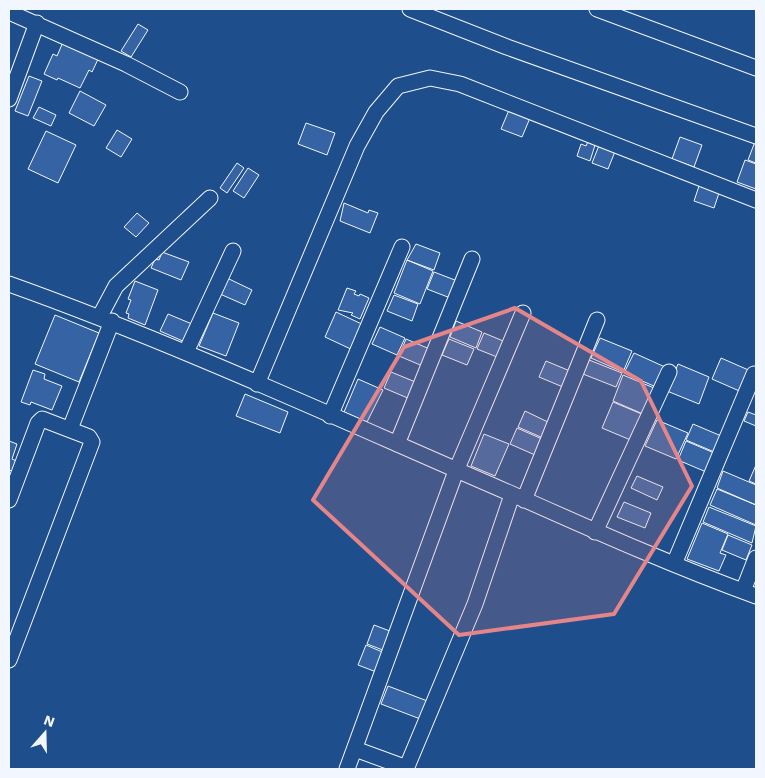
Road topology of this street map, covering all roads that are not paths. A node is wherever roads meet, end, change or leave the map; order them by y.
1 (410, 9) edge
2 (597, 9) edge
3 (9, 12) edge
4 (37, 23) junction
5 (756, 68) edge
6 (180, 92) dead end
7 (9, 99) edge
8 (756, 136) edge
9 (210, 198) dead end
10 (756, 200) edge
11 (402, 247) dead end
12 (233, 251) dead end
13 (472, 259) dead end
14 (9, 284) edge
15 (523, 313) dead end
16 (106, 319) junction
17 (597, 320) dead end
18 (186, 352) junction
19 (669, 372) dead end
20 (754, 374) dead end
21 (257, 384) junction
22 (330, 416) junction
23 (70, 428) junction
24 (397, 444) junction
25 (456, 471) junction
26 (518, 497) junction
27 (9, 500) edge
28 (595, 532) junction
29 (756, 558) edge
30 (674, 564) junction
31 (750, 593) edge
32 (9, 660) edge
33 (355, 749) junction
34 (407, 768) edge
35 (347, 769) edge

1 - 8 street
2 - 5 street
3 - 4 street
4 - 6 street
4 - 7 street
9 - 16 street
10 - 21 street
11 - 22 street
12 - 18 street
13 - 24 street
14 - 16 street
15 - 25 street
16 - 18 street
16 - 23 street
17 - 26 street
18 - 21 street
19 - 28 street
20 - 30 street
21 - 22 street
22 - 24 street
23 - 27 street
23 - 32 street
24 - 25 street
25 - 26 street
25 - 33 street
26 - 28 street
26 - 34 street
28 - 30 street
29 - 31 street
30 - 31 street
33 - 34 street
33 - 35 street

